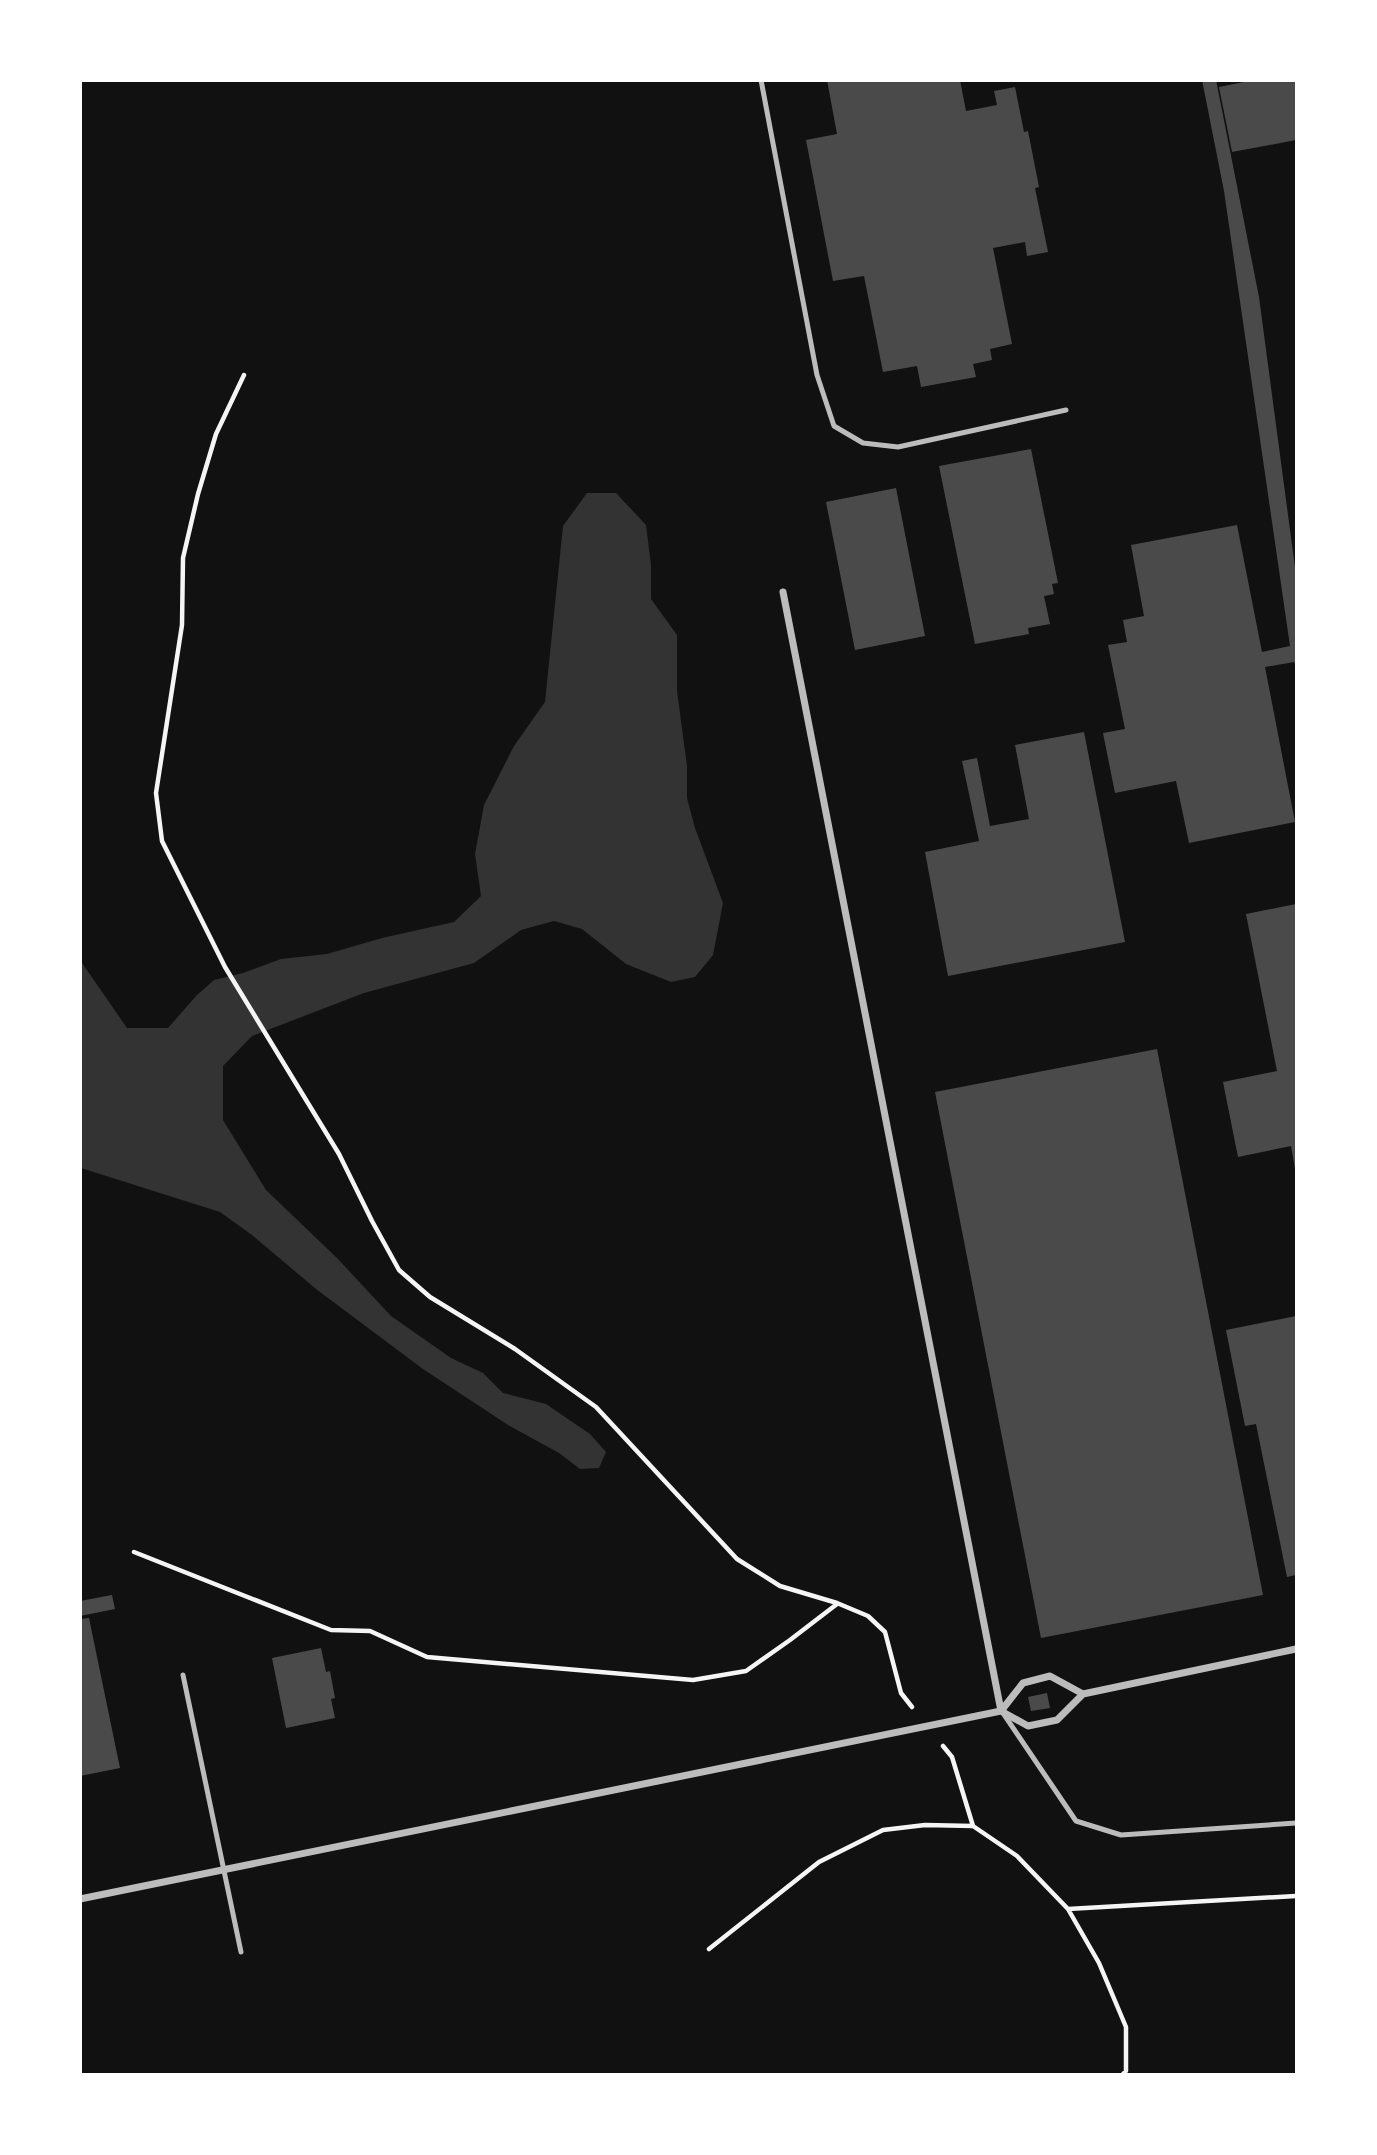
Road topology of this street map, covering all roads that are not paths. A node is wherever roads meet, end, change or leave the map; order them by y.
1 (761, 80) edge
2 (1066, 410) dead end
3 (783, 592) dead end
4 (1297, 1648) edge
5 (183, 1675) dead end
6 (1083, 1694) junction
7 (1001, 1711) junction
8 (1297, 1823) edge
9 (223, 1870) junction
10 (80, 1899) edge
11 (241, 1952) dead end

1 - 2 lane
3 - 7 street
4 - 6 street
5 - 9 lane
6 - 7 street
6 - 7 street
7 - 8 lane
7 - 9 street
9 - 10 street
9 - 11 lane

